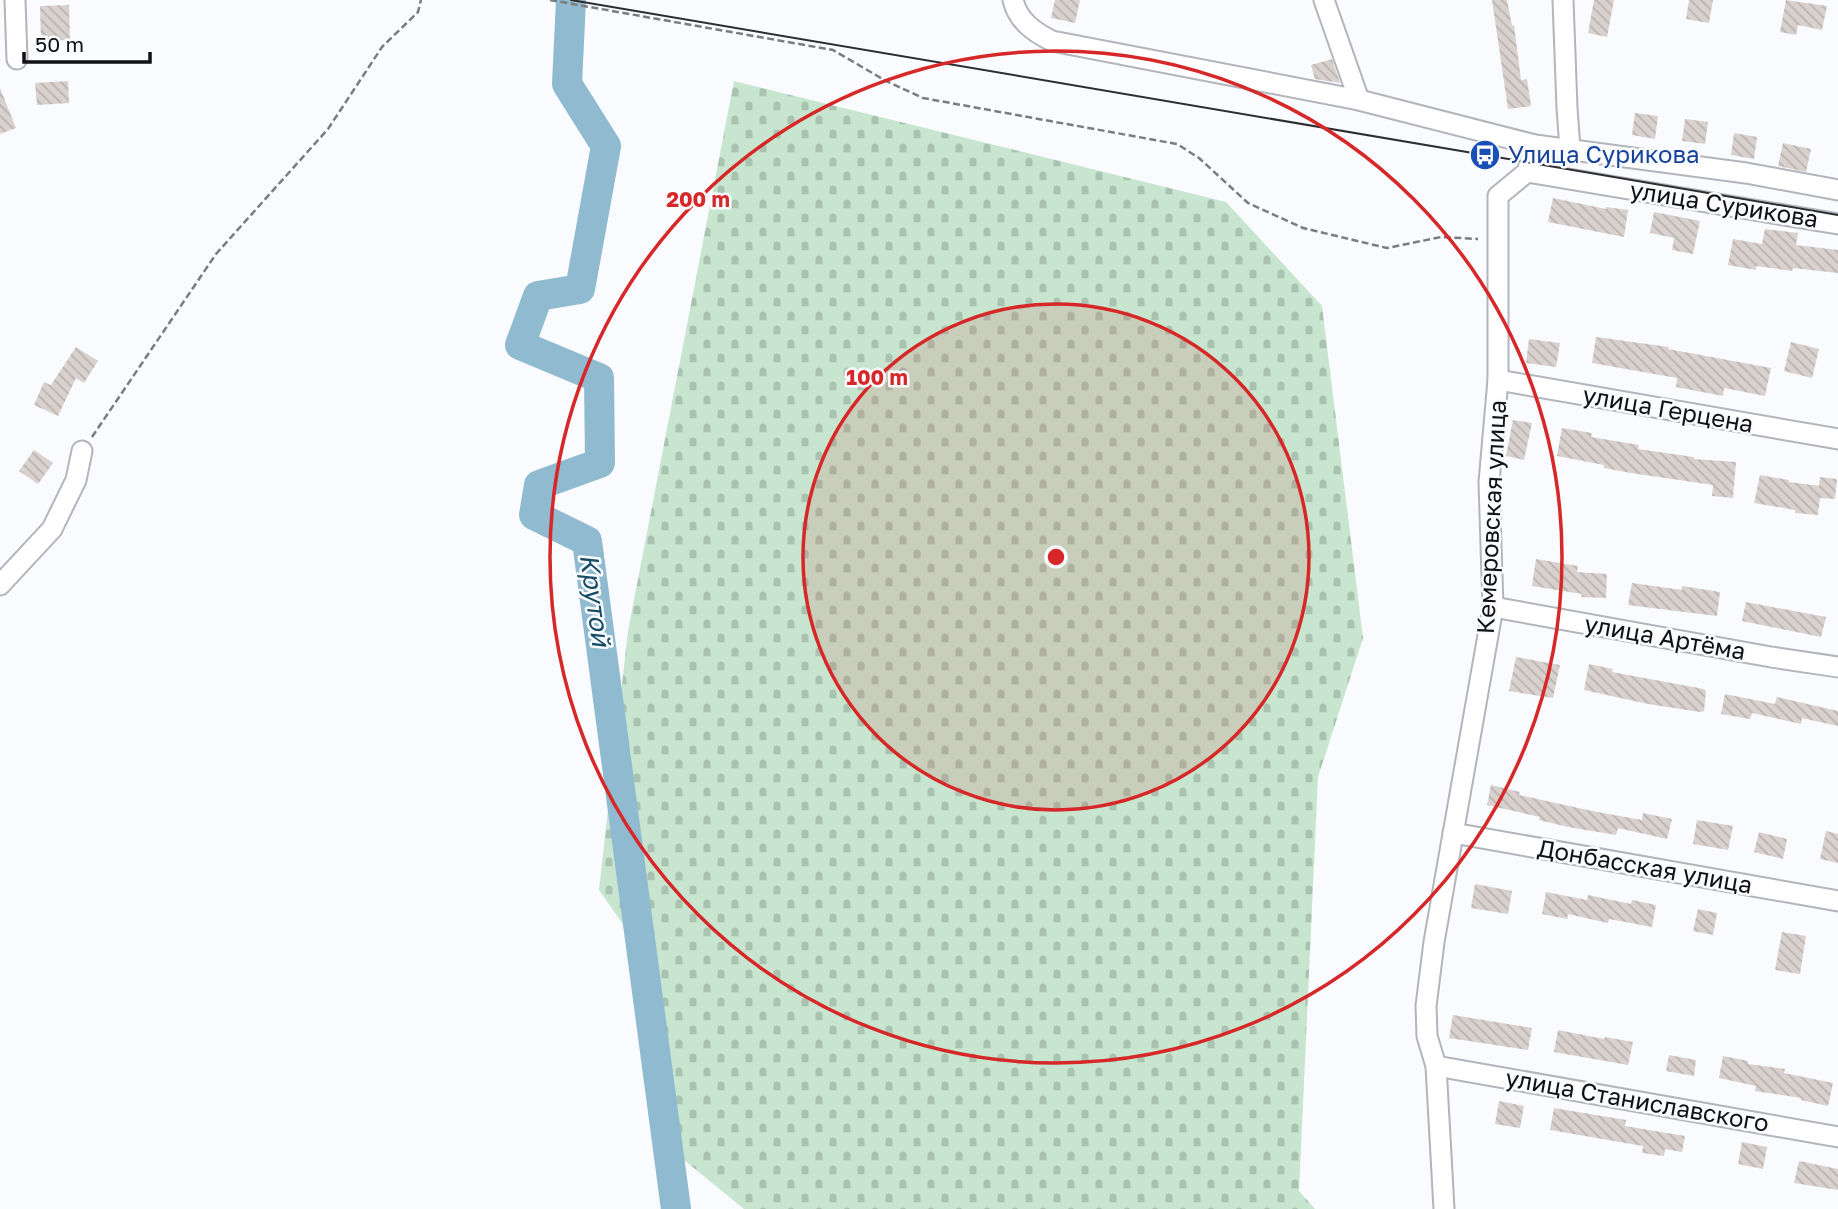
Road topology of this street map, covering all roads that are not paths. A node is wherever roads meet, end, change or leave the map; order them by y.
1 (15, 0) edge
2 (1013, 0) edge
3 (1324, 0) edge
4 (1563, 0) edge
5 (17, 59) dead end
6 (1359, 100) junction
7 (1535, 145) junction
8 (1570, 149) junction
9 (1527, 172) junction
10 (1838, 190) edge
11 (1838, 224) edge
12 (1498, 380) junction
13 (1838, 439) edge
14 (82, 450) road end
15 (0, 585) edge
16 (1493, 607) junction
17 (1838, 667) edge
18 (1453, 833) junction
19 (1838, 901) edge
20 (1436, 1066) junction
21 (1838, 1137) edge
22 (1444, 1209) edge

1 - 5 street
2 - 6 street, улица Сурикова
3 - 6 street
4 - 8 street
6 - 7 street, улица Сурикова
7 - 8 street, улица Сурикова
7 - 9 street
8 - 10 street, улица Сурикова
9 - 11 street, улица Сурикова
9 - 12 street, Кемеровская улица
12 - 13 street, улица Герцена
12 - 16 street, Кемеровская улица
14 - 15 street
16 - 17 street, улица Артёма
16 - 18 street, Кемеровская улица
18 - 19 street, Донбасская улица
18 - 20 street, Кемеровская улица
20 - 21 street, улица Станиславского
20 - 22 street, Кемеровская улица

